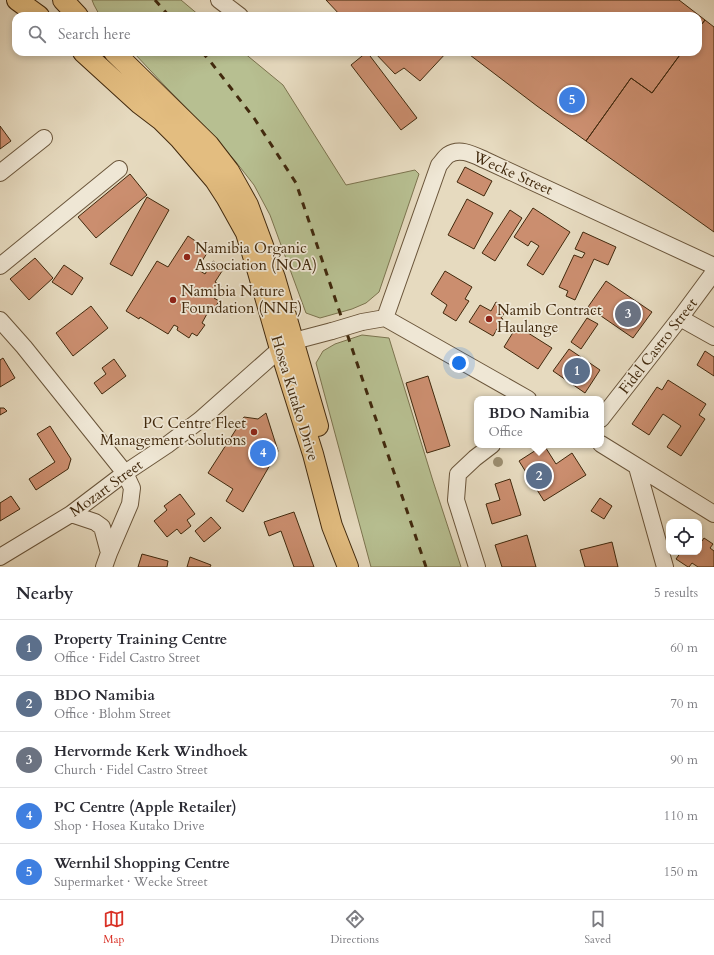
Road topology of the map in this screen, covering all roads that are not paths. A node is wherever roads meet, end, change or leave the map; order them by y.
1 (17, 0) edge
2 (31, 0) edge
3 (219, 0) edge
4 (34, 12) edge
5 (42, 12) edge
6 (235, 12) edge
7 (87, 56) edge
8 (118, 56) edge
9 (44, 138) dead end
10 (120, 169) dead end
11 (0, 173) edge
12 (0, 266) edge
13 (714, 266) edge
14 (714, 272) edge
15 (384, 318) junction
16 (680, 318) junction
17 (0, 320) edge
18 (714, 337) edge
19 (287, 345) junction
20 (523, 396) edge
21 (604, 415) edge
22 (604, 446) edge
23 (488, 448) edge
24 (637, 467) junction
25 (125, 474) junction
26 (71, 514) junction
27 (714, 514) edge
28 (0, 557) edge
29 (107, 560) edge
30 (349, 567) edge
31 (477, 567) edge
32 (665, 567) edge

1 - 4 main road
2 - 5 main road
3 - 6 street
7 - 19 main road, Hosea Kutako Drive
8 - 19 main road, Hosea Kutako Drive
9 - 11 street
10 - 12 street
13 - 15 street, Wecke Street
14 - 16 street, Fidel Castro Street
15 - 19 street, bridge
15 - 20 street
16 - 18 street
16 - 21 street, Fidel Castro Street
17 - 25 street
19 - 25 street, Mozart Street
19 - 30 main road, Hosea Kutako Drive
22 - 24 street
23 - 31 street
24 - 27 street
24 - 32 street
25 - 26 street, Mozart Street
25 - 29 street
26 - 28 street, Mozart Street
26 - 29 street

